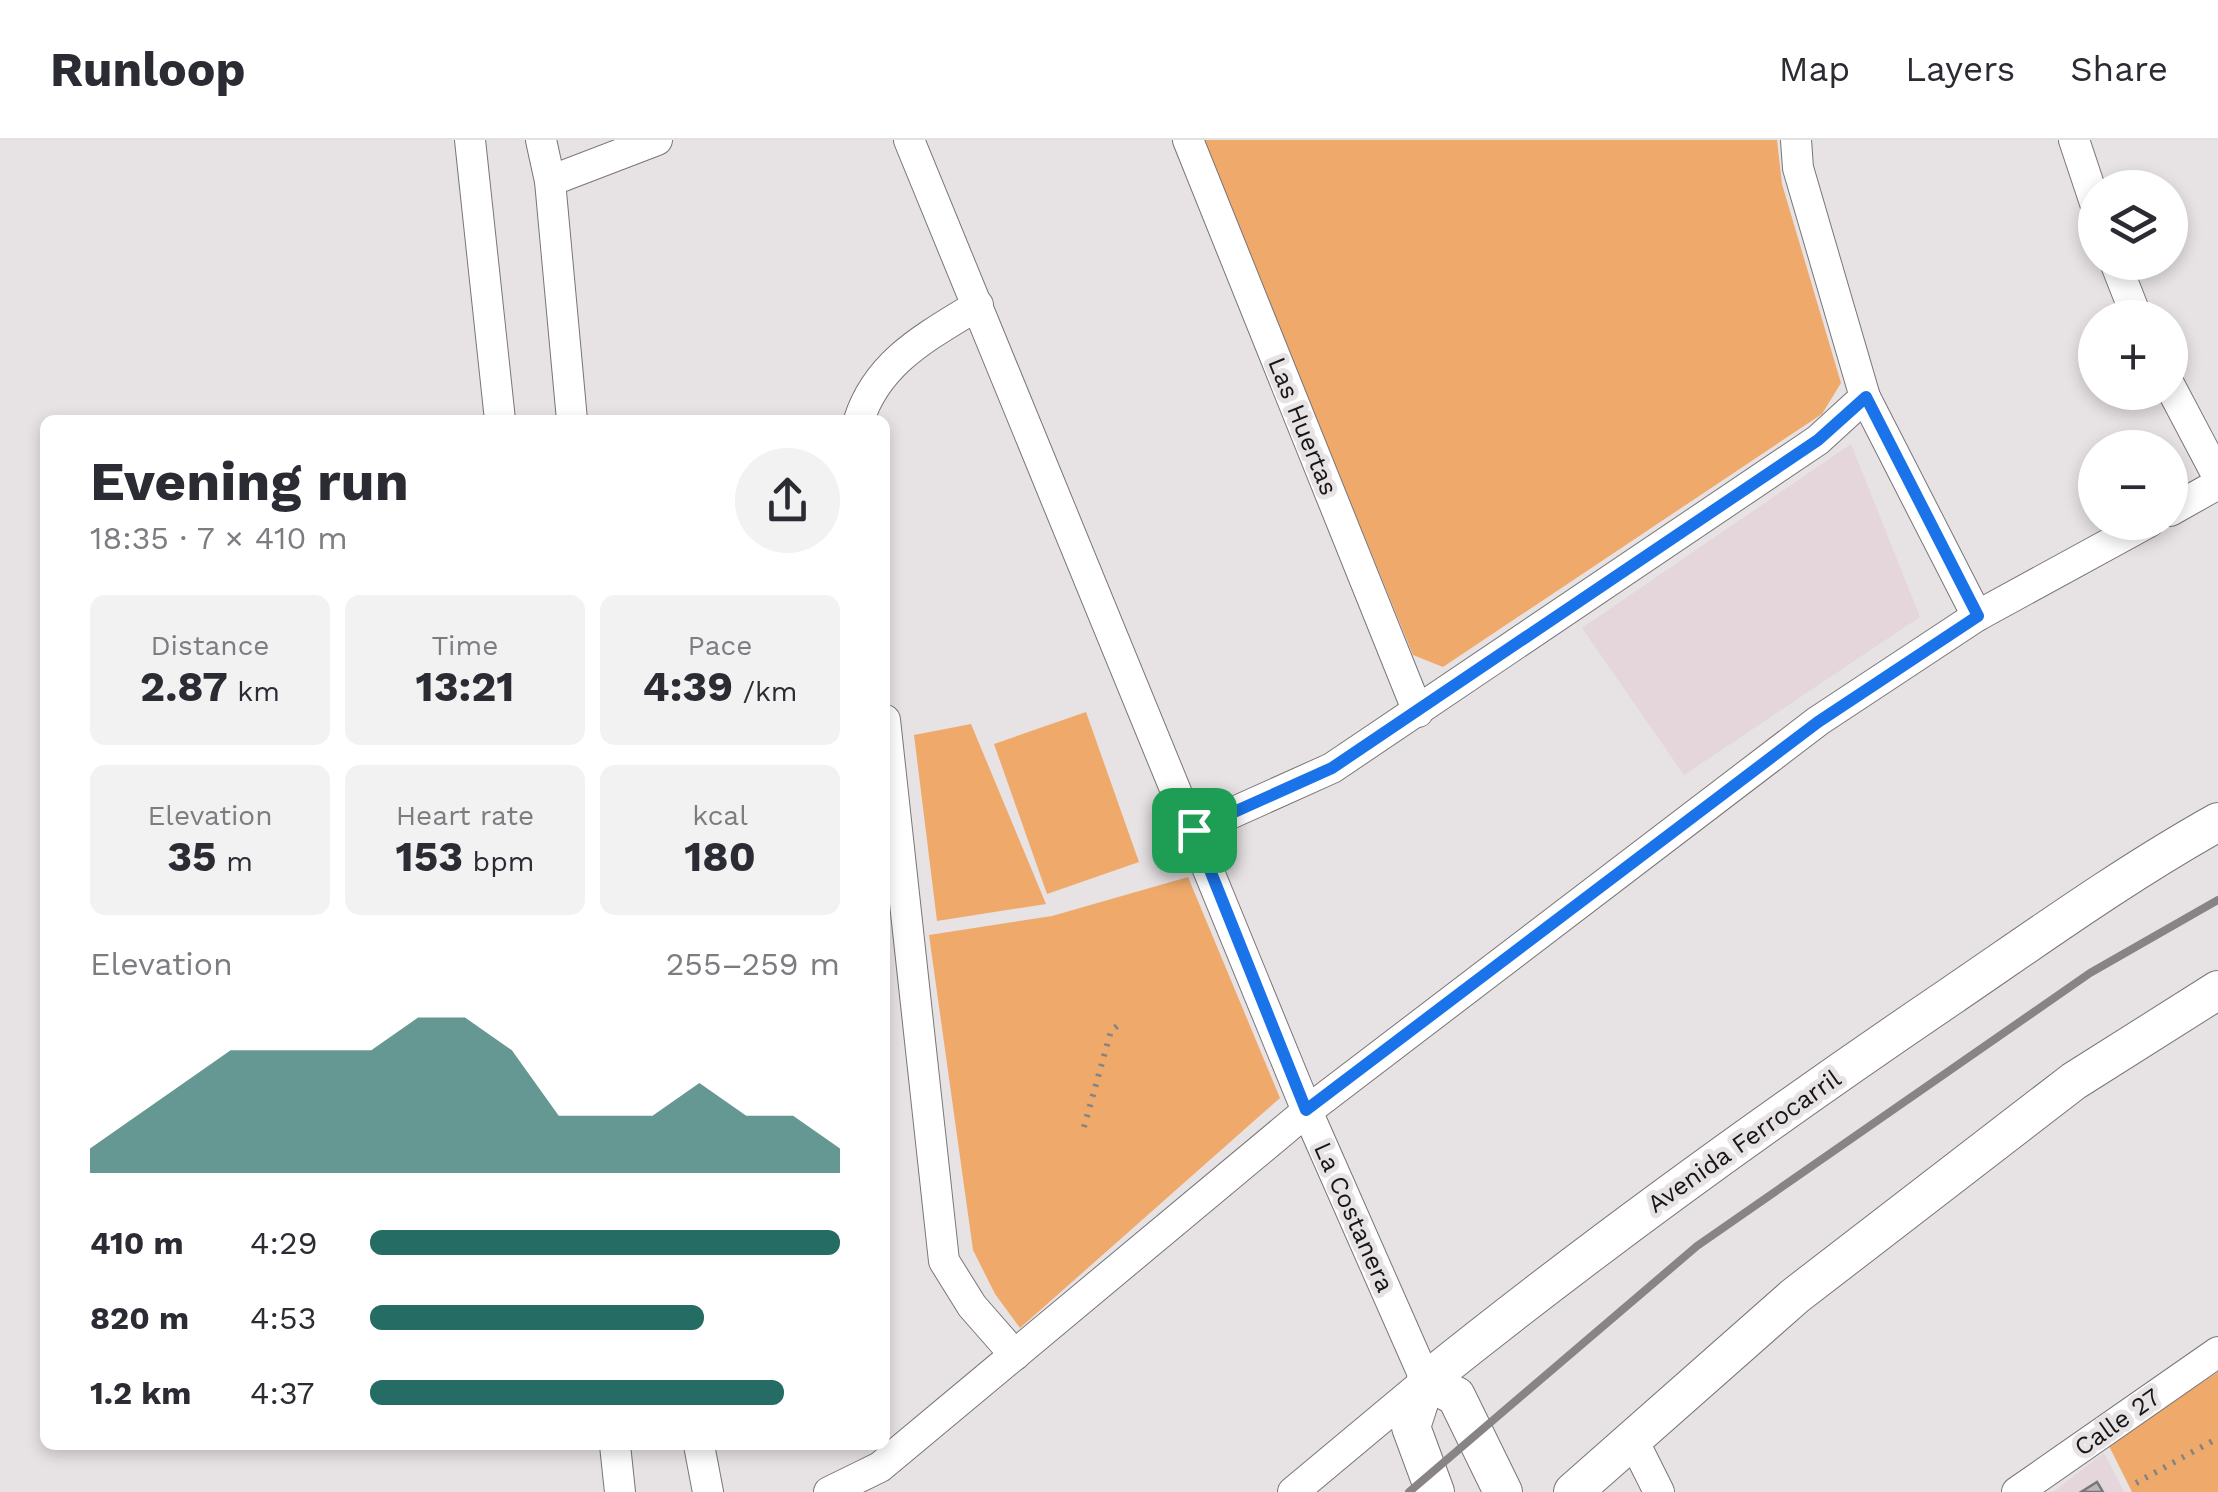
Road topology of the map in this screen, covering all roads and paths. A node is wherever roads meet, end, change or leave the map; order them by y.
1 (470, 140) edge
2 (541, 140) edge
3 (657, 140) edge
4 (909, 140) edge
5 (1188, 140) edge
6 (1796, 140) edge
7 (2074, 140) edge
8 (2084, 170) edge
9 (550, 181) junction
10 (978, 305) junction
11 (1866, 397) junction
12 (2182, 410) edge
13 (499, 415) edge
14 (572, 415) edge
15 (861, 415) edge
16 (2218, 481) edge
17 (2188, 500) edge
18 (2115, 540) edge
19 (1978, 616) junction
20 (1418, 712) junction
21 (890, 766) edge
22 (2218, 822) edge
23 (1194, 830) junction
24 (2218, 990) edge
25 (1117, 1026) dead end
26 (1306, 1110) junction
27 (1084, 1127) dead end
28 (2218, 1352) edge
29 (1015, 1355) junction
30 (1426, 1381) junction
31 (2218, 1438) edge
32 (1634, 1440) junction
33 (616, 1450) edge
34 (700, 1450) edge
35 (2136, 1484) dead end
36 (620, 1492) edge
37 (708, 1492) edge
38 (829, 1492) edge
39 (1293, 1492) edge
40 (1435, 1492) edge
41 (1503, 1492) edge
42 (1573, 1492) edge
43 (1659, 1492) edge
44 (2017, 1492) edge

1 - 13 street
2 - 9 street
3 - 9 street
4 - 10 street, La Costanera
5 - 20 street, Las Huertas
6 - 11 street
7 - 8 street
9 - 14 street
10 - 15 street
10 - 23 street, La Costanera
11 - 19 street
11 - 20 street
12 - 16 street
16 - 17 street
18 - 19 street
19 - 26 street
20 - 23 street
21 - 29 street
22 - 30 street, Avenida Ferrocarril
23 - 26 street, La Costanera
24 - 32 street
25 - 27 path
26 - 29 street
26 - 30 street, La Costanera
28 - 44 street, Calle 27
29 - 38 street
30 - 39 street, Avenida Ferrocarril
30 - 40 street
30 - 41 street, La Costanera
31 - 35 path
32 - 42 street
32 - 43 street
33 - 36 street
34 - 37 street

